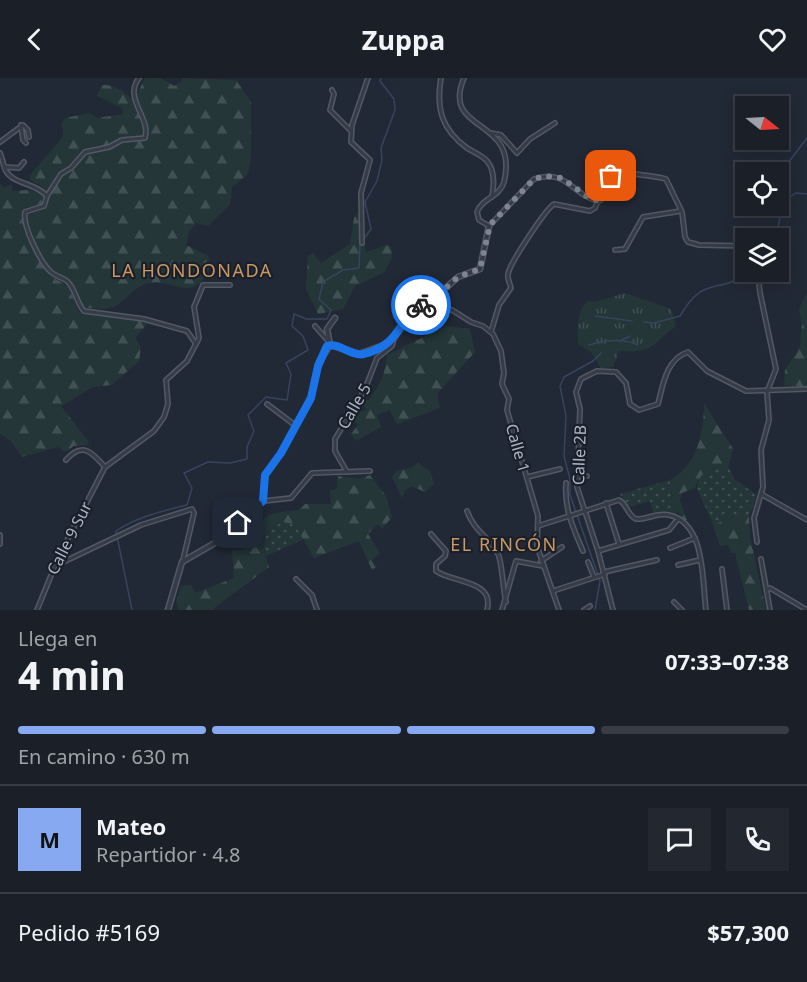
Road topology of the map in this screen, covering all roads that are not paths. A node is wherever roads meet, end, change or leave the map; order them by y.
1 (139, 78) edge
2 (368, 78) edge
3 (441, 78) edge
4 (464, 78) edge
5 (332, 90) dead end
6 (555, 123) dead end
7 (21, 125) junction
8 (351, 131) junction
9 (491, 133) junction
10 (29, 137) dead end
11 (0, 142) edge
12 (26, 143) dead end
13 (0, 153) edge
14 (24, 162) dead end
15 (5, 167) junction
16 (47, 195) junction
17 (492, 197) junction
18 (598, 201) junction
19 (681, 210) junction
20 (489, 226) junction
21 (362, 243) dead end
22 (735, 246) edge
23 (615, 250) dead end
24 (760, 282) edge
25 (230, 285) dead end
26 (423, 303) junction
27 (335, 318) dead end
28 (315, 326) dead end
29 (491, 332) junction
30 (394, 338) junction
31 (196, 344) junction
32 (329, 344) junction
33 (807, 389) edge
34 (767, 392) junction
35 (267, 404) dead end
36 (296, 426) junction
37 (66, 460) dead end
38 (105, 467) junction
39 (560, 469) dead end
40 (370, 471) dead end
41 (347, 472) junction
42 (586, 476) dead end
43 (527, 477) junction
44 (576, 477) junction
45 (566, 483) dead end
46 (762, 494) junction
47 (263, 501) junction
48 (606, 503) junction
49 (467, 511) dead end
50 (583, 511) junction
51 (569, 516) junction
52 (678, 519) junction
53 (807, 520) edge
54 (538, 526) junction
55 (431, 534) dead end
56 (0, 535) edge
57 (695, 538) junction
58 (757, 542) dead end
59 (0, 543) edge
60 (619, 544) junction
61 (562, 547) dead end
62 (670, 548) dead end
63 (583, 551) dead end
64 (598, 551) junction
65 (59, 556) junction
66 (761, 559) dead end
67 (657, 560) dead end
68 (700, 560) junction
69 (65, 561) junction
70 (541, 561) junction
71 (182, 562) junction
72 (588, 562) dead end
73 (678, 565) dead end
74 (53, 567) junction
75 (543, 567) junction
76 (722, 569) dead end
77 (600, 575) junction
78 (296, 579) dead end
79 (766, 589) junction
80 (553, 591) junction
81 (506, 602) junction
82 (674, 602) dead end
83 (590, 606) dead end
84 (37, 610) edge
85 (168, 610) edge
86 (317, 610) edge
87 (487, 610) edge
88 (502, 610) edge
89 (559, 610) edge
90 (584, 610) edge
91 (613, 610) edge
92 (682, 610) edge
93 (706, 610) edge
94 (727, 610) edge
95 (770, 610) edge
96 (807, 610) edge

1 - 16 street
2 - 8 street
3 - 17 street
4 - 9 street
5 - 8 street
6 - 9 street
7 - 10 street
7 - 11 street
7 - 12 street
8 - 21 street
9 - 17 street
13 - 15 street
14 - 15 street
15 - 16 street
16 - 31 street
17 - 20 street
18 - 19 street
18 - 20 street
18 - 29 street
19 - 22 street
19 - 23 street
20 - 26 street
24 - 34 street
25 - 31 street
26 - 29 street
26 - 30 street
27 - 32 street
28 - 32 street
29 - 43 street, Calle 1
30 - 32 street
30 - 41 street, Calle 5
31 - 38 street, Calle 9 Sur
32 - 36 street
33 - 34 street
34 - 44 street, Calle 2B
34 - 46 street
35 - 36 street
36 - 47 street
37 - 38 street
38 - 65 street, Calle 9 Sur
39 - 43 street
40 - 41 street
41 - 47 street
42 - 44 street
43 - 54 street, Calle 1
44 - 50 street, Calle 2B
45 - 51 street, Calle 2B
46 - 53 street
46 - 58 street
47 - 71 street
48 - 50 street
48 - 52 street
48 - 60 street
49 - 81 street
50 - 51 street
50 - 64 street, Calle 2B
51 - 54 street
51 - 63 street, Calle 2B
52 - 57 street
52 - 60 street
54 - 70 street, Calle 1
55 - 87 street
56 - 59 street
57 - 62 street
57 - 68 street
60 - 64 street
61 - 70 street
64 - 77 street, Calle 2B
65 - 69 street
65 - 74 street, Calle 9 Sur
66 - 79 street
67 - 77 street
68 - 73 street
68 - 93 street
69 - 71 street
69 - 74 street
70 - 75 street
71 - 85 street
72 - 77 street, Calle 2B
74 - 84 street, Calle 9 Sur
75 - 80 street
75 - 81 street
76 - 94 street
77 - 80 street
77 - 91 street, Calle 2B
78 - 86 street
79 - 95 street
79 - 96 street
80 - 89 street
81 - 88 street
82 - 92 street
83 - 90 street

